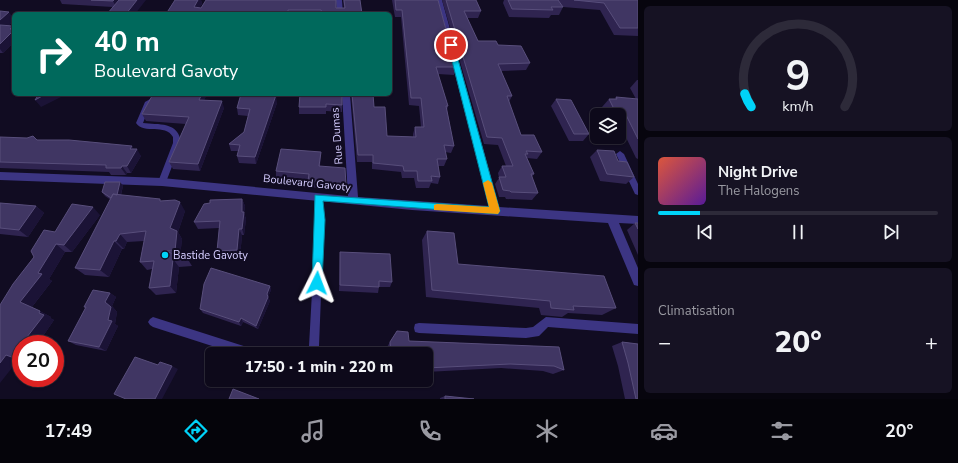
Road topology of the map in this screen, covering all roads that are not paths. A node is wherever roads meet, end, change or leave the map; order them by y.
1 (339, 0) edge
2 (439, 0) edge
3 (340, 12) edge
4 (161, 96) edge
5 (346, 96) edge
6 (620, 154) dead end
7 (0, 176) edge
8 (162, 182) junction
9 (638, 192) edge
10 (318, 197) junction
11 (353, 200) junction
12 (495, 211) junction
13 (612, 219) junction
14 (638, 220) edge
15 (638, 281) edge
16 (153, 322) dead end
17 (419, 328) dead end
18 (638, 330) edge
19 (231, 347) edge
20 (314, 347) edge

1 - 3 street
2 - 12 street
4 - 8 lane
5 - 11 street, Rue Dumas
6 - 9 lane
7 - 8 street, Boulevard Gavoty
8 - 10 street, Boulevard Gavoty
10 - 11 street, Boulevard Gavoty
10 - 20 lane
11 - 12 street, Boulevard Gavoty
12 - 13 street, Boulevard Gavoty
13 - 14 street, Boulevard Gavoty
13 - 15 street
16 - 19 lane
17 - 18 lane

